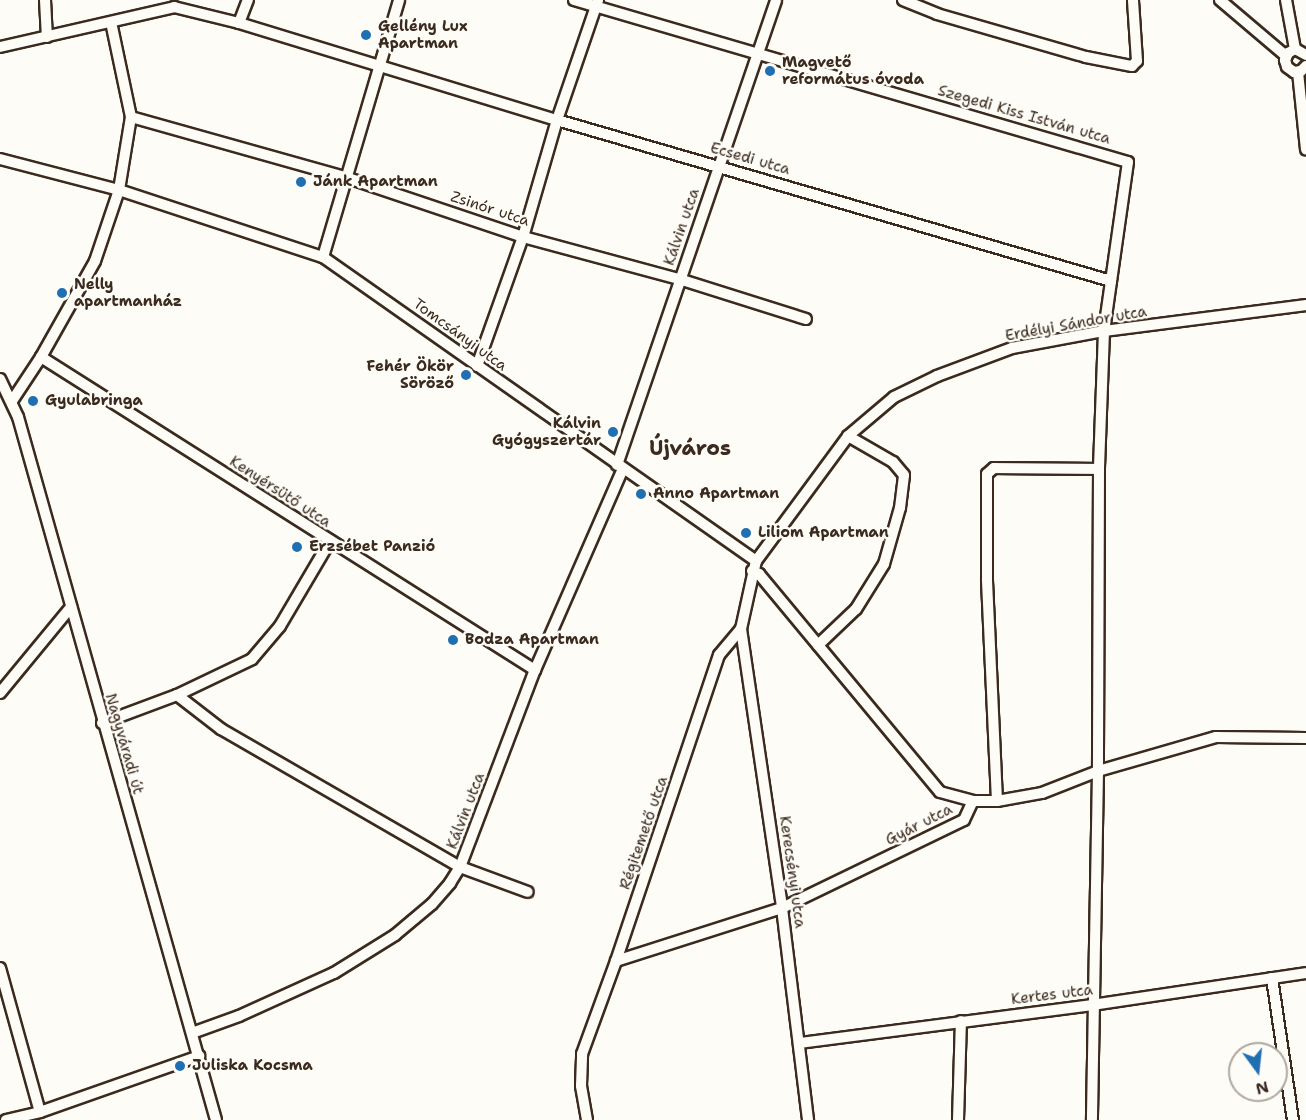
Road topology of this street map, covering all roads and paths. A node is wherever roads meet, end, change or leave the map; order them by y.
1 (45, 0) edge
2 (248, 0) edge
3 (399, 0) edge
4 (574, 0) edge
5 (776, 0) edge
6 (903, 0) edge
7 (1133, 0) edge
8 (1220, 0) edge
9 (1286, 0) edge
10 (597, 3) edge
11 (111, 22) junction
12 (239, 23) junction
13 (47, 37) junction
14 (0, 47) edge
15 (1288, 50) junction
16 (759, 52) junction
17 (1306, 55) edge
18 (380, 67) junction
19 (1302, 69) edge
20 (130, 117) junction
21 (557, 120) junction
22 (1306, 150) edge
23 (0, 159) edge
24 (719, 166) junction
25 (348, 178) junction
26 (119, 190) junction
27 (523, 237) junction
28 (323, 257) junction
29 (680, 279) junction
30 (1111, 281) junction
31 (1306, 305) edge
32 (806, 319) dead end
33 (1104, 332) junction
34 (41, 357) junction
35 (477, 366) junction
36 (2, 386) edge
37 (12, 401) junction
38 (848, 436) junction
39 (620, 467) junction
40 (1099, 469) junction
41 (330, 541) junction
42 (754, 566) junction
43 (71, 607) junction
44 (741, 629) junction
45 (818, 645) junction
46 (535, 670) junction
47 (0, 693) edge
48 (177, 695) junction
49 (102, 723) junction
50 (1306, 738) edge
51 (1098, 771) junction
52 (973, 801) junction
53 (997, 801) junction
54 (460, 867) junction
55 (528, 892) dead end
56 (783, 908) junction
57 (616, 961) junction
58 (0, 968) edge
59 (1306, 973) edge
60 (1272, 978) junction
61 (1092, 1005) junction
62 (961, 1021) junction
63 (192, 1033) junction
64 (800, 1043) junction
65 (199, 1056) junction
66 (40, 1112) junction
67 (6, 1120) edge
68 (216, 1120) edge
69 (587, 1120) edge
70 (808, 1120) edge
71 (958, 1120) edge
72 (1092, 1120) edge
73 (1293, 1120) edge

1 - 13 street
2 - 12 street
3 - 18 street
4 - 10 street, Szegedi Kiss István utca
5 - 16 street, Kálvin utca
6 - 7 street
8 - 15 street
9 - 15 street
10 - 16 street, Szegedi Kiss István utca
10 - 21 street
11 - 12 street, Ecsedi utca
11 - 13 street, Ecsedi utca
11 - 20 street
12 - 18 street, Ecsedi utca
13 - 14 street, Ecsedi utca
15 - 17 street
15 - 19 street
16 - 24 street, Kálvin utca
16 - 30 street, Szegedi Kiss István utca
18 - 21 street, Ecsedi utca
18 - 25 street
19 - 22 street
20 - 25 street, Zsinór utca
20 - 26 street
21 - 24 street, Ecsedi utca
21 - 27 street
23 - 26 street, Tomcsányi utca
24 - 29 street, Kálvin utca
24 - 30 street, Ecsedi utca
25 - 27 street, Zsinór utca
25 - 28 street
26 - 28 street, Tomcsányi utca
26 - 34 street
27 - 29 street, Zsinór utca
27 - 35 street
28 - 35 street, Tomcsányi utca
29 - 32 street, Zsinór utca
29 - 39 street, Kálvin utca
30 - 33 street, Szegedi Kiss István utca
31 - 33 street, Erdélyi Sándor utca
33 - 38 street, Erdélyi Sándor utca
33 - 40 street, Szegedi Kiss István utca
34 - 37 street
34 - 41 street, Kenyérsütő utca
35 - 39 street, Tomcsányi utca
36 - 37 street, Nagyváradi út
37 - 43 street, Nagyváradi út
38 - 42 street, Erdélyi Sándor utca
38 - 45 street
39 - 42 street, Tomcsányi utca
39 - 46 street, Kálvin utca
40 - 51 street, Szegedi Kiss István utca
40 - 53 street
41 - 46 street, Kenyérsütő utca
41 - 48 street
42 - 44 street, Régitemető utca
42 - 45 street, Tomcsányi utca
43 - 47 street
43 - 49 street, Nagyváradi út
44 - 56 street, Kerecsényi utca
44 - 57 street, Régitemető utca
45 - 52 street, Tomcsányi utca
46 - 54 street, Kálvin utca
48 - 49 street
48 - 54 street
49 - 63 street, Nagyváradi út
50 - 51 street
51 - 53 street
51 - 61 street, Szegedi Kiss István utca
52 - 53 street
52 - 56 street, Gyár utca
54 - 55 street
54 - 63 street, Kálvin utca
56 - 57 street, Gyár utca
56 - 64 street, Kerecsényi utca
57 - 69 street, Régitemető utca
58 - 66 street
59 - 60 street, Kertes utca
60 - 61 street, Kertes utca
60 - 73 street
61 - 62 street, Kertes utca
61 - 72 street, Szegedi Kiss István utca
62 - 64 street, Kertes utca
62 - 71 street
63 - 65 street, Nagyváradi út
64 - 70 street, Kerecsényi utca
65 - 66 street
65 - 68 street, Nagyváradi út
66 - 67 street

